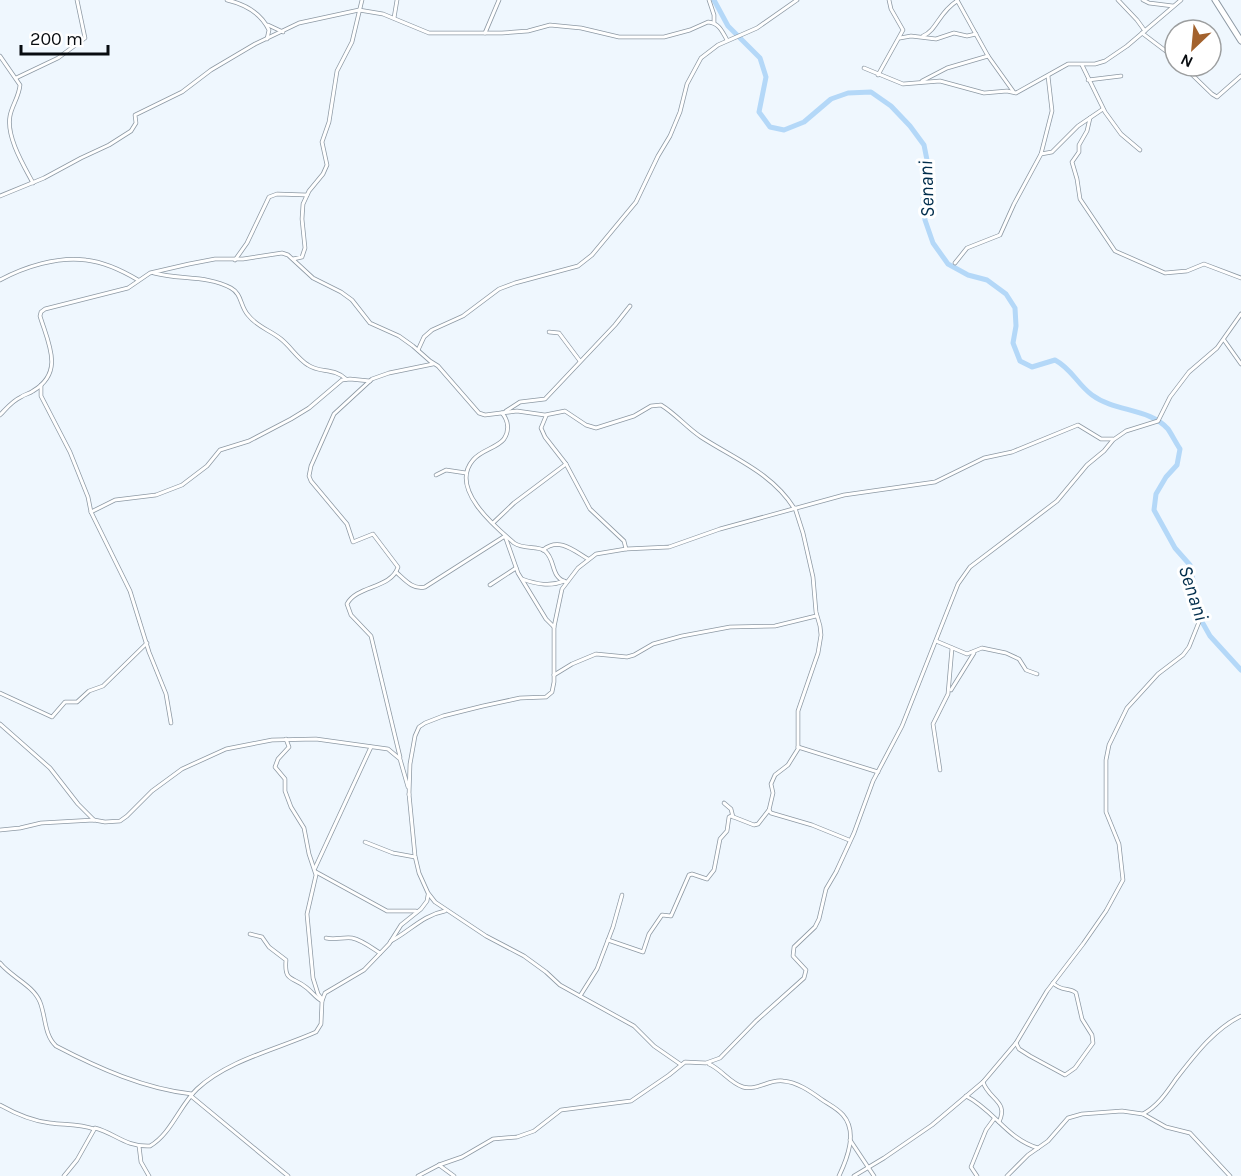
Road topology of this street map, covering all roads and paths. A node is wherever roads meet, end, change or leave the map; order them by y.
1 (76, 0) edge
2 (227, 0) edge
3 (362, 0) edge
4 (397, 0) edge
5 (499, 0) edge
6 (709, 0) edge
7 (796, 0) edge
8 (889, 0) edge
9 (957, 0) edge
10 (1120, 0) edge
11 (1143, 0) edge
12 (1181, 0) edge
13 (1215, 0) edge
14 (1173, 6) junction
15 (359, 10) junction
16 (394, 18) junction
17 (714, 23) junction
18 (267, 24) junction
19 (283, 32) junction
20 (1143, 32) junction
21 (485, 33) junction
22 (976, 34) junction
23 (921, 36) junction
24 (900, 38) junction
25 (267, 39) junction
26 (727, 40) junction
27 (1241, 41) edge
28 (1163, 48) edge
29 (0, 56) edge
30 (988, 56) junction
31 (1082, 64) junction
32 (864, 68) dead end
33 (878, 75) junction
34 (1048, 76) junction
35 (1121, 76) dead end
36 (1241, 76) edge
37 (16, 78) junction
38 (1195, 78) edge
39 (1088, 80) junction
40 (920, 82) junction
41 (1014, 92) junction
42 (1104, 109) junction
43 (1090, 118) junction
44 (1140, 150) dead end
45 (1041, 154) junction
46 (33, 183) junction
47 (307, 195) junction
48 (0, 196) edge
49 (235, 260) junction
50 (293, 260) junction
51 (955, 263) dead end
52 (153, 273) junction
53 (1241, 278) edge
54 (0, 280) edge
55 (138, 280) junction
56 (630, 306) dead end
57 (1241, 314) edge
58 (549, 332) dead end
59 (1224, 340) junction
60 (418, 350) junction
61 (580, 361) junction
62 (434, 364) junction
63 (1241, 364) edge
64 (346, 379) junction
65 (370, 381) junction
66 (42, 383) junction
67 (503, 412) junction
68 (0, 415) edge
69 (546, 415) junction
70 (1114, 439) junction
71 (566, 464) junction
72 (466, 473) junction
73 (436, 475) dead end
74 (795, 508) junction
75 (92, 512) junction
76 (493, 523) junction
77 (505, 536) junction
78 (626, 549) junction
79 (543, 550) junction
80 (588, 559) junction
81 (516, 568) junction
82 (396, 572) junction
83 (521, 578) junction
84 (565, 581) junction
85 (490, 585) dead end
86 (816, 616) junction
87 (1199, 622) dead end
88 (555, 627) junction
89 (936, 641) junction
90 (147, 643) junction
91 (952, 648) junction
92 (975, 651) junction
93 (1037, 674) dead end
94 (554, 675) junction
95 (0, 693) edge
96 (948, 694) junction
97 (0, 723) edge
98 (171, 723) dead end
99 (286, 739) junction
100 (371, 747) junction
101 (798, 747) junction
102 (400, 759) junction
103 (940, 770) dead end
104 (878, 772) junction
105 (409, 795) junction
106 (724, 802) dead end
107 (768, 810) junction
108 (732, 817) junction
109 (94, 820) junction
110 (0, 830) edge
111 (849, 840) junction
112 (365, 842) dead end
113 (415, 857) junction
114 (315, 870) junction
115 (428, 893) junction
116 (622, 895) dead end
117 (446, 910) junction
118 (417, 912) junction
119 (250, 934) dead end
120 (326, 938) dead end
121 (608, 940) junction
122 (391, 941) junction
123 (380, 953) junction
124 (0, 963) edge
125 (1053, 983) junction
126 (580, 996) junction
127 (322, 1000) junction
128 (1241, 1016) edge
129 (1016, 1043) junction
130 (706, 1063) junction
131 (680, 1064) junction
132 (983, 1082) junction
133 (191, 1095) junction
134 (966, 1096) junction
135 (0, 1105) edge
136 (1143, 1114) junction
137 (994, 1119) junction
138 (999, 1123) junction
139 (94, 1129) junction
140 (850, 1140) junction
141 (138, 1146) junction
142 (1038, 1148) junction
143 (439, 1165) junction
144 (868, 1167) junction
145 (64, 1176) edge
146 (149, 1176) edge
147 (288, 1176) edge
148 (418, 1176) edge
149 (454, 1176) edge
150 (839, 1176) edge
151 (854, 1176) edge
152 (874, 1176) edge
153 (976, 1176) edge
154 (1007, 1176) edge
155 (1230, 1176) edge

1 - 37 street
2 - 18 street
3 - 15 street
4 - 16 street
5 - 21 street
6 - 17 street
7 - 26 street
8 - 24 street
9 - 22 street
9 - 23 street
10 - 20 street
11 - 14 street
12 - 14 street
13 - 27 main road
14 - 20 street
15 - 16 street
15 - 19 street
15 - 47 street
16 - 21 street
17 - 21 street
17 - 26 street
18 - 19 street
18 - 25 street
19 - 25 street
20 - 28 street
20 - 31 street
22 - 23 street
22 - 30 street
23 - 24 street
24 - 33 street
25 - 46 street
26 - 60 street
29 - 37 street
30 - 40 street
30 - 41 street
31 - 34 street
31 - 39 street
32 - 33 street
33 - 40 street
34 - 41 street
34 - 45 street
35 - 39 street
36 - 38 street
37 - 46 street
39 - 42 street
40 - 41 street
42 - 43 street
42 - 44 street
43 - 45 street
43 - 53 street
45 - 51 street
46 - 48 street
47 - 49 street
47 - 50 street
49 - 50 street
49 - 52 street
50 - 60 street
52 - 55 street
52 - 64 street
54 - 55 street
55 - 66 street
56 - 61 street
57 - 59 street
58 - 61 street
59 - 63 street
59 - 70 street
60 - 62 street
61 - 67 street
62 - 65 street
62 - 67 street
64 - 65 street
64 - 75 street
65 - 82 street
66 - 68 street
66 - 75 street
67 - 69 street
67 - 72 street
69 - 71 street
69 - 74 street
70 - 74 street
70 - 89 street
71 - 76 street
71 - 78 street
72 - 73 street
72 - 76 street
74 - 78 street
74 - 86 street
75 - 90 street
76 - 77 street
77 - 79 street
77 - 81 street
77 - 82 street
78 - 80 street
79 - 80 street
79 - 84 street
80 - 84 street
81 - 83 street
81 - 85 street
82 - 102 street
83 - 84 street
83 - 88 street
84 - 88 street
86 - 94 street
86 - 101 street
87 - 125 street
88 - 94 street
89 - 91 street
89 - 104 street
90 - 95 street
90 - 98 street
91 - 92 street
91 - 96 street
92 - 93 street
92 - 96 street
94 - 105 street
96 - 103 street
97 - 109 street
99 - 100 street
99 - 109 street
99 - 114 street
100 - 102 street
100 - 114 street
101 - 104 street
101 - 107 street
102 - 105 street
104 - 111 street
105 - 113 street
106 - 108 street
107 - 108 street
107 - 111 street
108 - 121 street
109 - 110 street
111 - 130 street
112 - 113 street
113 - 115 street
114 - 118 street
114 - 127 street
115 - 117 street
115 - 118 street
116 - 121 street
117 - 122 street
117 - 126 street
118 - 122 street
119 - 127 street
120 - 123 street
121 - 126 street
122 - 123 street
123 - 127 street
124 - 133 street
125 - 129 street
125 - 129 street
126 - 131 street
127 - 133 street
128 - 136 street
129 - 132 street
130 - 131 street
130 - 140 street
131 - 143 street
132 - 134 street
132 - 138 street
133 - 141 street
133 - 147 street
134 - 137 street
134 - 144 street
135 - 139 street
136 - 142 street
136 - 155 street
137 - 138 street
137 - 153 street
138 - 142 street
139 - 141 street
139 - 145 street
140 - 144 street
140 - 150 street
141 - 146 street
142 - 154 street
143 - 148 street
143 - 149 street
144 - 151 street
144 - 152 street

